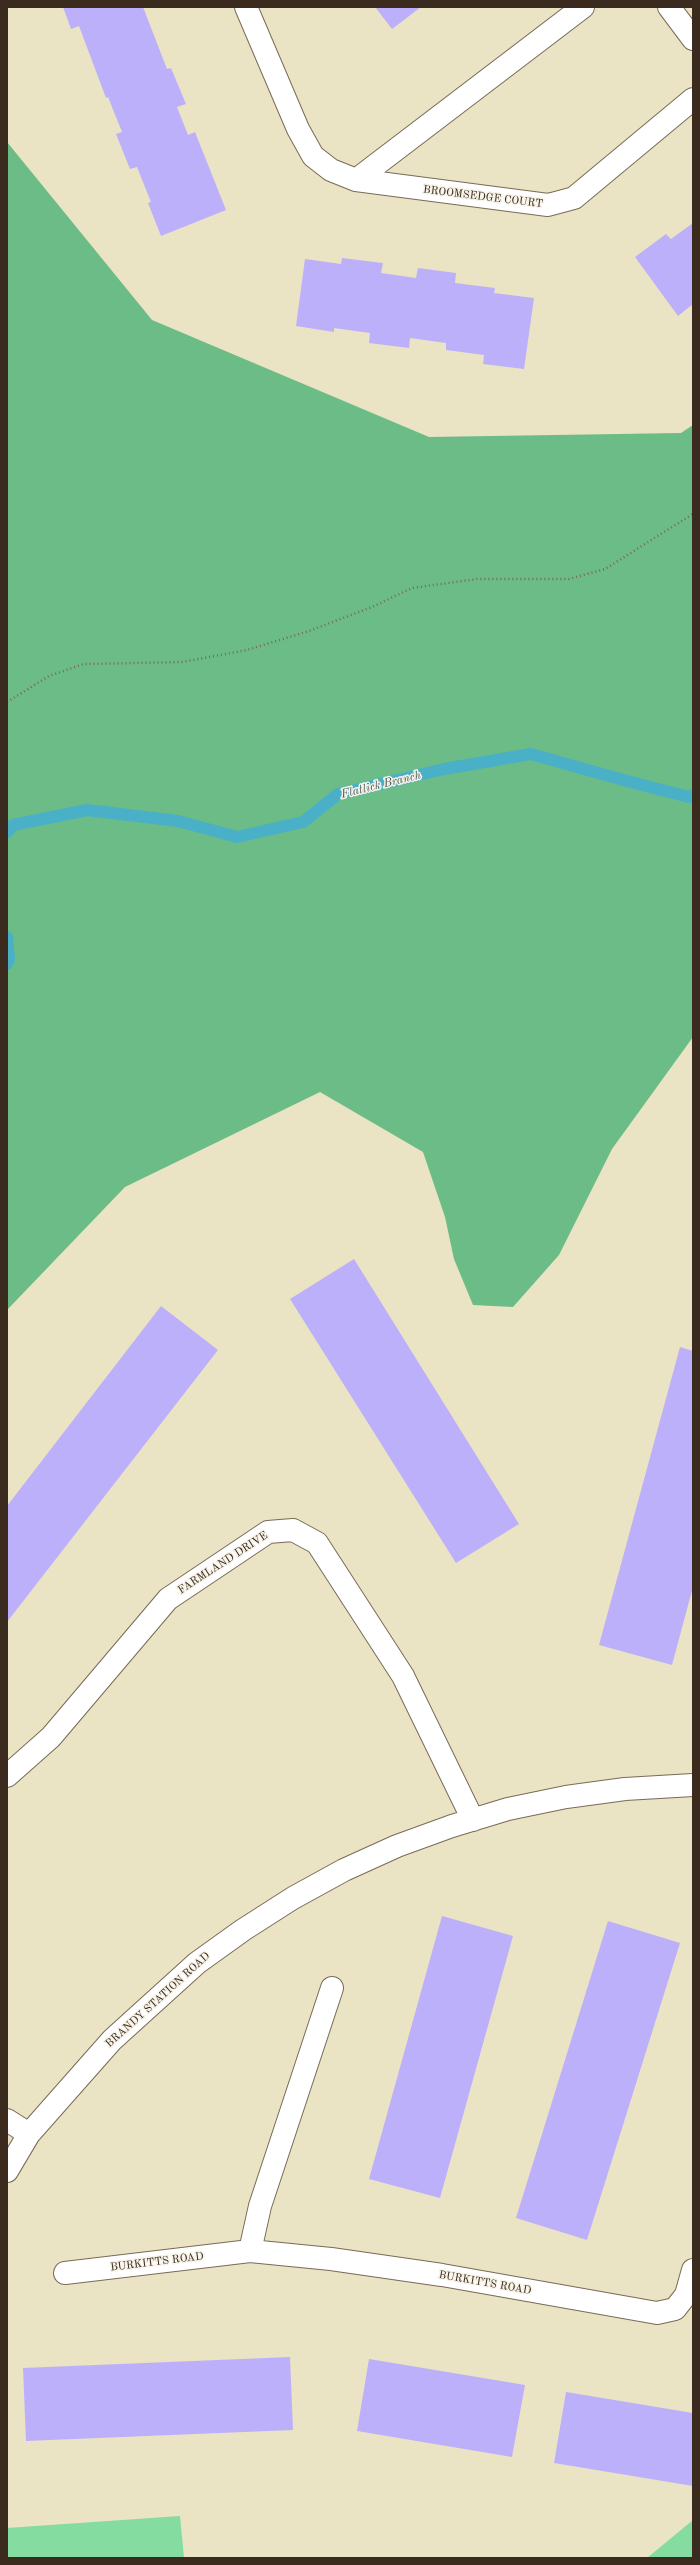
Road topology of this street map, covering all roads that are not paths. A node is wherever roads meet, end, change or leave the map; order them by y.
1 (246, 7) edge
2 (583, 7) edge
3 (669, 7) edge
4 (693, 39) edge
5 (693, 100) edge
6 (356, 180) junction
7 (7, 1776) edge
8 (693, 1785) edge
9 (473, 1820) junction
10 (332, 1988) dead end
11 (7, 2120) edge
12 (29, 2134) junction
13 (7, 2171) edge
14 (250, 2251) junction
15 (693, 2270) edge
16 (65, 2273) dead end

1 - 6 street, BROOMSEDGE COURT
2 - 6 street
3 - 4 street
5 - 6 street, BROOMSEDGE COURT
7 - 9 street, FARMLAND DRIVE
8 - 9 street, BRANDY STATION ROAD
9 - 12 street, BRANDY STATION ROAD
10 - 14 street
11 - 12 street
12 - 13 street, BRANDY STATION ROAD
14 - 15 street, BURKITTS ROAD
14 - 16 street, BURKITTS ROAD

